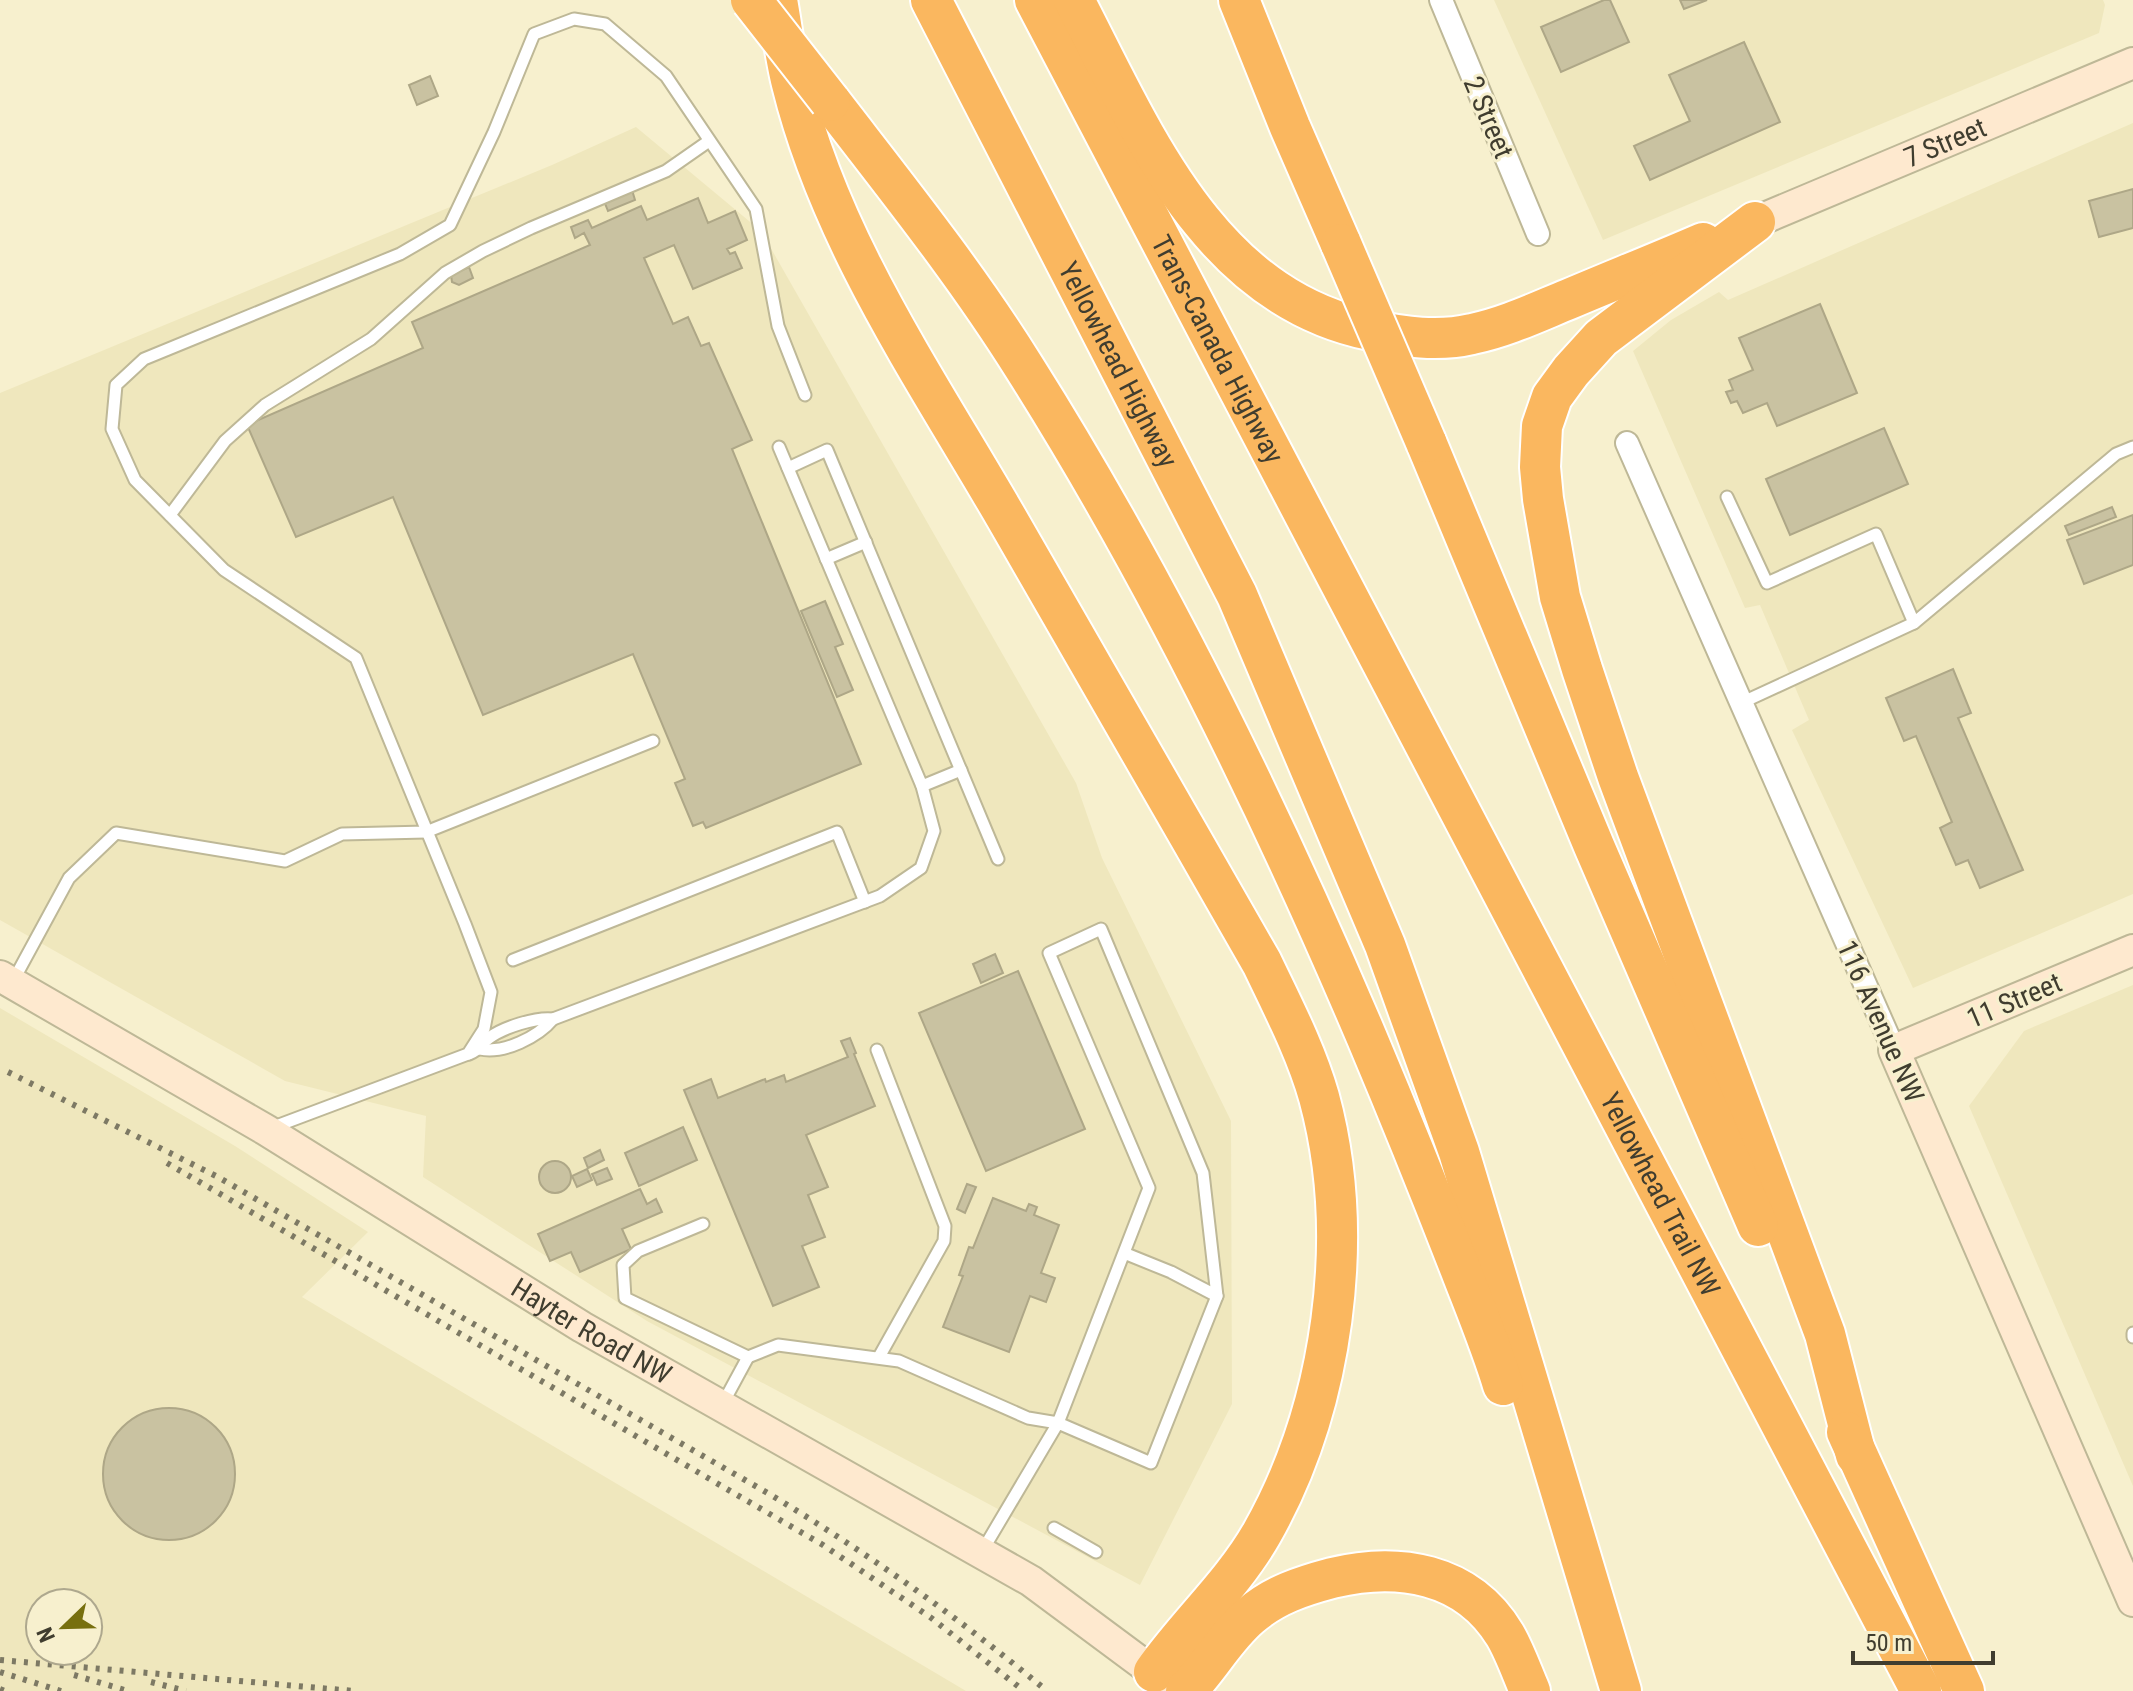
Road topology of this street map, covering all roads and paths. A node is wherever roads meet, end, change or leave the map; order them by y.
1 (751, 0) edge
2 (777, 0) edge
3 (931, 0) edge
4 (1035, 0) edge
5 (1074, 0) edge
6 (1218, 0) edge
7 (1239, 0) edge
8 (1441, 0) edge
9 (2133, 63) edge
10 (1290, 127) junction
11 (709, 141) junction
12 (1755, 222) junction
13 (1538, 234) dead end
14 (805, 395) dead end
15 (1627, 443) dead end
16 (779, 447) dead end
17 (2133, 447) edge
18 (788, 468) junction
19 (1727, 497) dead end
20 (170, 515) junction
21 (866, 542) junction
22 (826, 559) junction
23 (1914, 623) junction
24 (1401, 699) joint
25 (1741, 703) junction
26 (653, 741) dead end
27 (961, 770) junction
28 (922, 786) junction
29 (426, 832) junction
30 (998, 859) dead end
31 (865, 902) junction
32 (2133, 950) edge
33 (513, 960) dead end
34 (6, 979) edge
35 (877, 1050) dead end
36 (1894, 1050) junction
37 (468, 1054) junction
38 (266, 1130) junction
39 (703, 1224) dead end
40 (1124, 1253) junction
41 (1217, 1296) junction
42 (748, 1357) junction
43 (879, 1357) junction
44 (721, 1406) junction
45 (1058, 1423) junction
46 (1856, 1455) junction
47 (1054, 1528) dead end
48 (1096, 1552) dead end
49 (980, 1553) junction
50 (2133, 1601) edge
51 (1183, 1680) edge
52 (1530, 1691) edge
53 (1608, 1691) edge
54 (1621, 1691) edge
55 (1921, 1691) edge
56 (1964, 1691) edge

1 - 53 highway, bridge
2 - 51 highway
3 - 54 highway, Yellowhead Highway
4 - 24 highway, Trans-Canada Highway
5 - 12 highway
6 - 10 highway
7 - 10 highway
8 - 13 street, 2 Street
9 - 12 street, 7 Street
10 - 46 highway, bridge
11 - 14 lane
11 - 20 lane
11 - 20 lane
12 - 46 highway
15 - 25 street, 116 Avenue NW
16 - 18 lane
17 - 23 lane
18 - 21 lane
18 - 22 lane
19 - 23 lane
20 - 29 lane
21 - 22 lane
21 - 27 lane
22 - 28 lane
23 - 25 lane
24 - 55 highway, Yellowhead Trail NW
25 - 36 street, 116 Avenue NW
26 - 29 lane
27 - 28 lane
27 - 30 lane
28 - 31 lane
29 - 34 lane
29 - 37 lane
31 - 33 lane
31 - 37 lane
32 - 36 street, 11 Street
34 - 38 street, Hayter Road NW
35 - 43 lane
36 - 50 street, 116 Avenue NW
37 - 38 lane
38 - 44 street, Hayter Road NW
39 - 42 lane
40 - 41 lane
40 - 41 lane
40 - 45 lane
41 - 45 lane
42 - 43 lane
42 - 44 lane
43 - 45 lane
44 - 49 street, Hayter Road NW
45 - 49 lane
46 - 56 highway
47 - 48 lane
49 - 51 street, Hayter Road NW
51 - 52 highway

